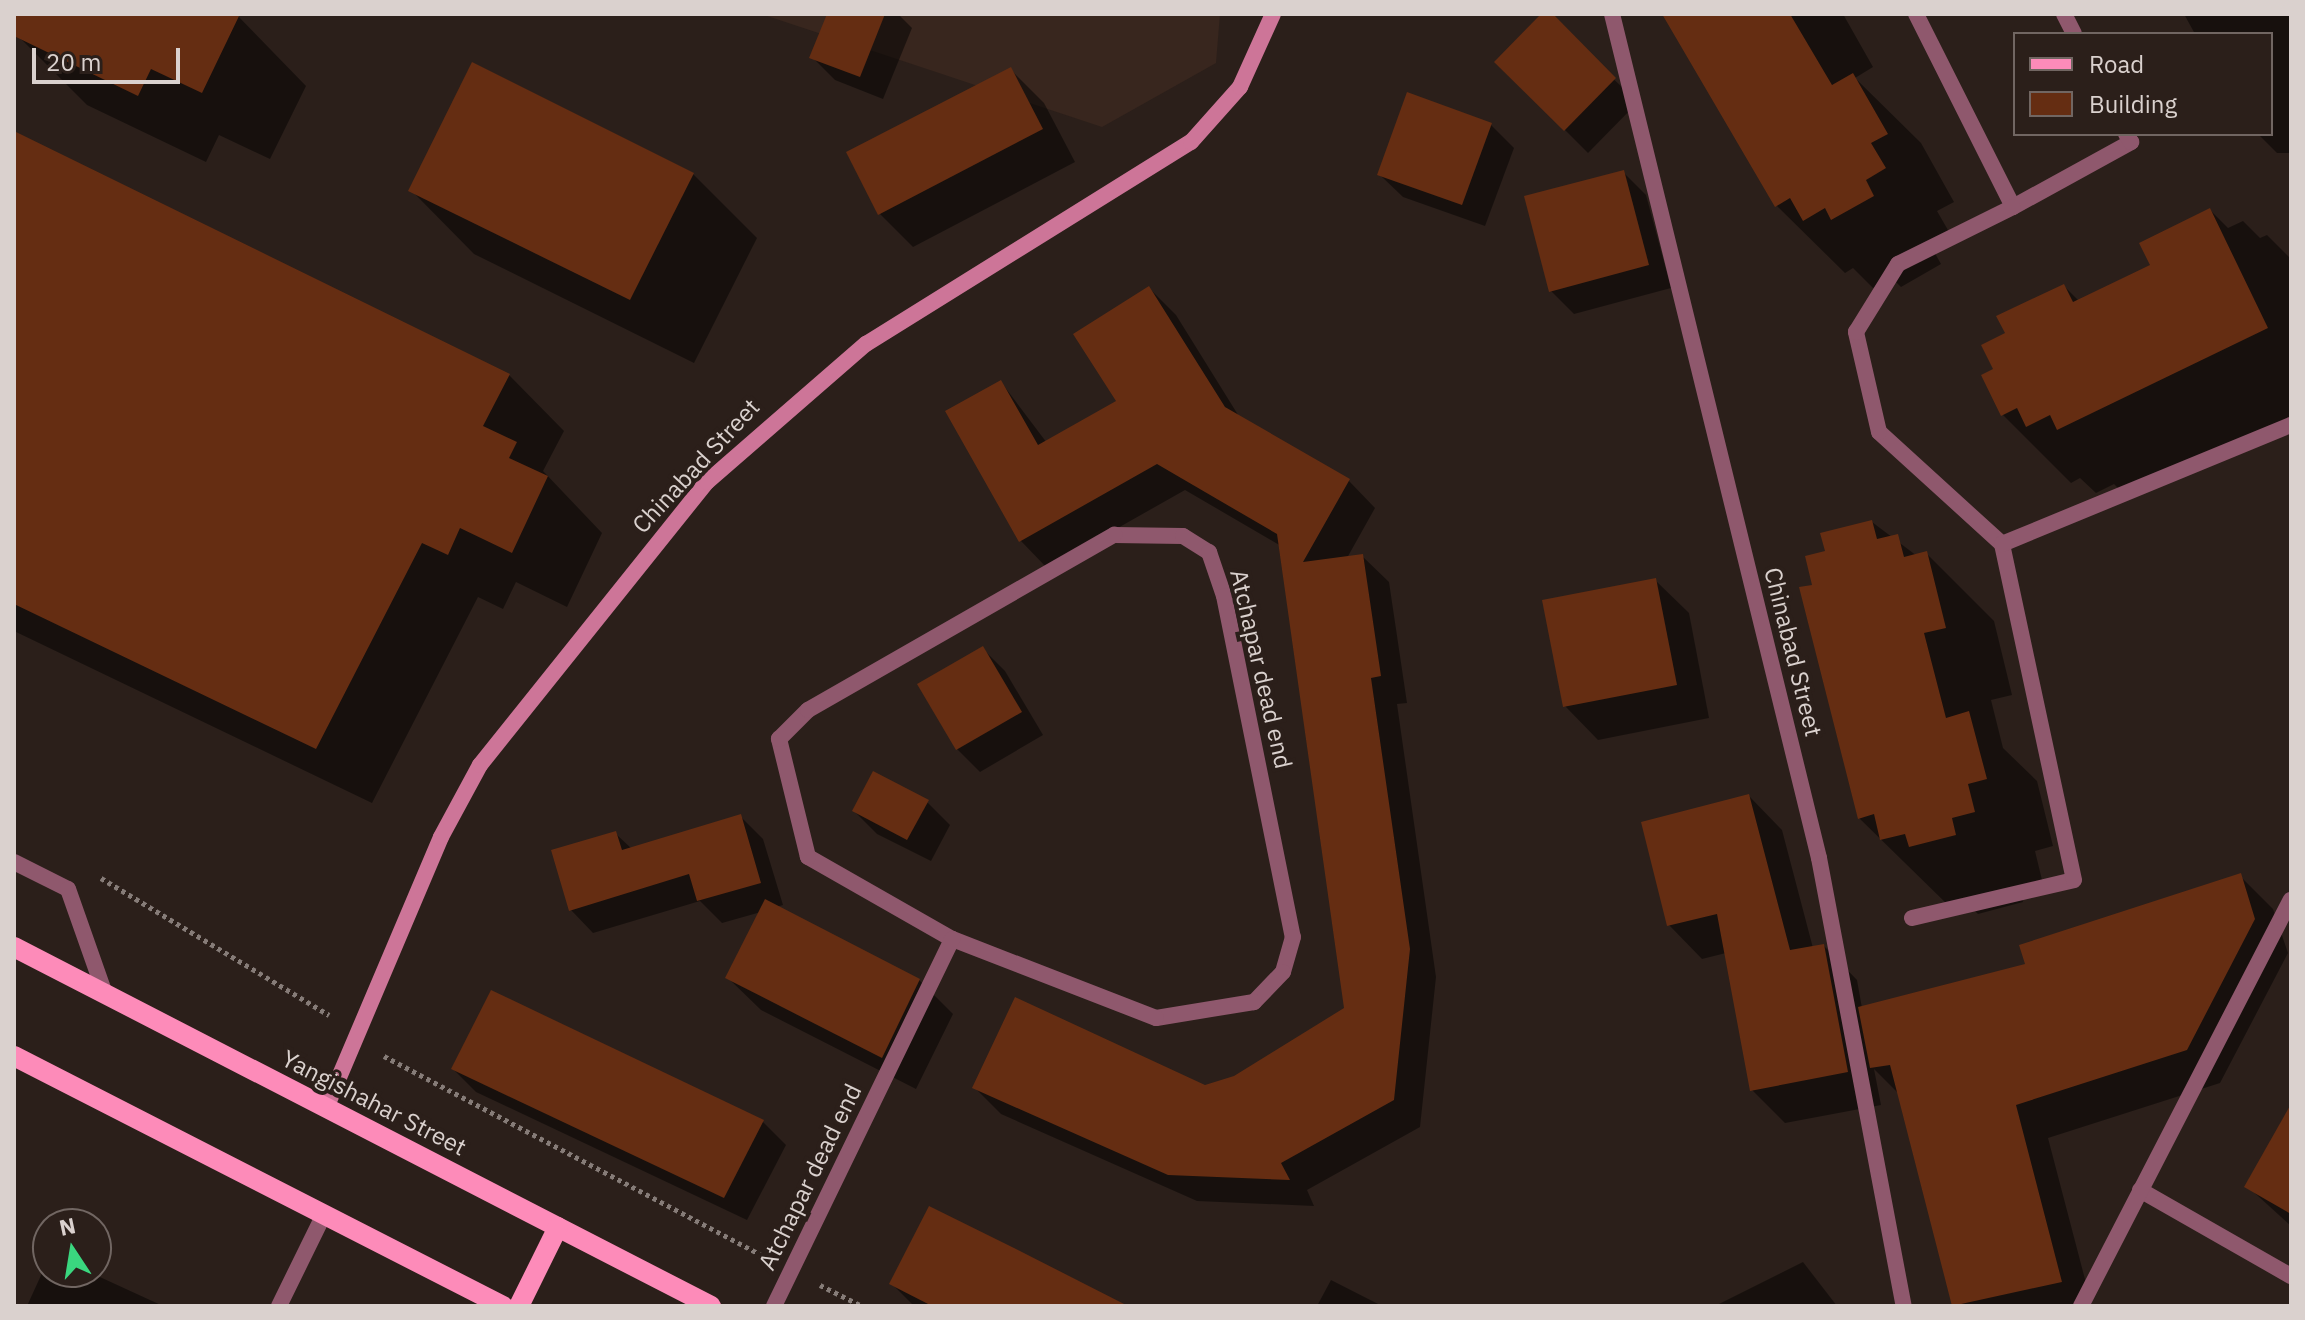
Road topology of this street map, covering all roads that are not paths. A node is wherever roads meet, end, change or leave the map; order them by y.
1 (1273, 14) edge
2 (1612, 14) edge
3 (1916, 14) edge
4 (2064, 14) edge
5 (2073, 32) edge
6 (2127, 136) edge
7 (2013, 207) junction
8 (2291, 425) edge
9 (2002, 544) junction
10 (14, 862) edge
11 (2291, 900) edge
12 (1912, 918) dead end
13 (952, 939) junction
14 (14, 947) edge
15 (105, 994) junction
16 (14, 1056) edge
17 (326, 1108) junction
18 (2140, 1190) junction
19 (324, 1214) junction
20 (558, 1227) junction
21 (2291, 1276) edge
22 (279, 1306) edge
23 (503, 1306) edge
24 (519, 1306) edge
25 (711, 1306) edge
26 (774, 1306) edge
27 (1904, 1306) edge
28 (2081, 1306) edge

1 - 17 street, Chinabad Street
2 - 27 street, Chinabad Street
3 - 7 street
4 - 5 street
6 - 7 street
7 - 9 street
8 - 9 street
9 - 12 street
10 - 15 street
11 - 18 street
13 - 13 street, Atchapar dead end
13 - 26 street, Atchapar dead end
14 - 15 main road, Yangishahar Street
15 - 17 main road, Yangishahar Street
16 - 19 main road
17 - 20 main road, Yangishahar Street
18 - 21 street
18 - 28 street
19 - 22 street
19 - 23 main road
20 - 24 main road
20 - 25 main road, Yangishahar Street

